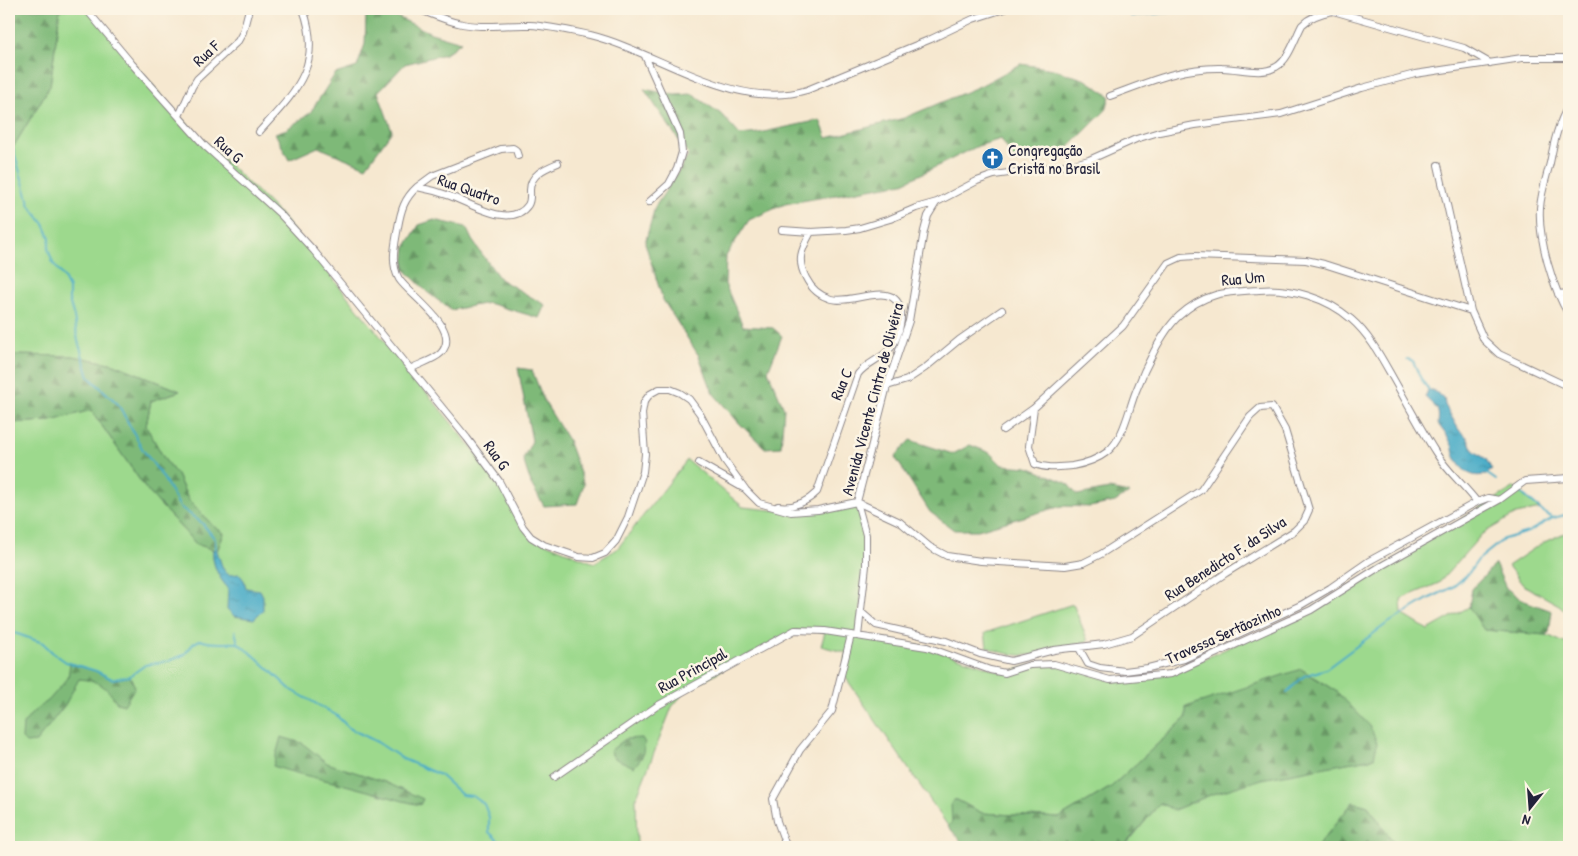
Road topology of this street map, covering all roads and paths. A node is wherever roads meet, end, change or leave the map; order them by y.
1 (86, 9) edge
2 (249, 9) edge
3 (303, 9) edge
4 (418, 9) edge
5 (1004, 9) edge
6 (645, 55) junction
7 (1569, 58) edge
8 (1490, 62) junction
9 (1110, 96) dead end
10 (1569, 105) edge
11 (179, 116) junction
12 (259, 132) dead end
13 (518, 156) dead end
14 (558, 162) dead end
15 (1438, 165) dead end
16 (417, 187) junction
17 (649, 202) dead end
18 (936, 202) junction
19 (782, 230) dead end
20 (811, 232) junction
21 (1569, 293) edge
22 (1558, 294) junction
23 (1002, 310) dead end
24 (1471, 311) junction
25 (1569, 315) edge
26 (410, 369) junction
27 (887, 386) junction
28 (1569, 387) edge
29 (1034, 408) junction
30 (1003, 430) dead end
31 (698, 463) dead end
32 (1569, 478) edge
33 (746, 490) junction
34 (1499, 500) junction
35 (857, 502) junction
36 (1477, 502) junction
37 (760, 503) junction
38 (861, 612) junction
39 (855, 635) junction
40 (1079, 648) junction
41 (554, 777) dead end
42 (789, 847) edge

1 - 11 street, Rua G
2 - 11 street, Rua F
3 - 12 street
4 - 6 street
5 - 6 street
6 - 17 street
7 - 8 street
8 - 9 street
8 - 18 street
10 - 22 street
11 - 26 street, Rua G
13 - 16 street
14 - 16 street, Rua Quatro
15 - 24 street
16 - 26 street, Rua Quatro
18 - 20 street
18 - 27 street, Avenida Vicente Cintra de Olivéira
19 - 20 street
20 - 37 street, Rua C
21 - 22 street
22 - 25 street
23 - 27 street
24 - 28 street
24 - 29 street, Rua Um
26 - 33 street, Rua G
27 - 35 street, Avenida Vicente Cintra de Olivéira
29 - 30 street, Rua Um
29 - 36 street, Rua Um
31 - 33 street
32 - 34 street, Travessa Sertãozinho
33 - 37 street, Rua G
34 - 36 street
34 - 39 street, Travessa Sertãozinho
35 - 37 street, Rua G
35 - 38 street, Avenida Vicente Cintra de Olivéira
35 - 40 street, Rua Benedicto F. da Silva
36 - 40 street
38 - 39 street, Avenida Vicente Cintra de Olivéira
38 - 40 street, Rua Benedicto F. da Silva
39 - 41 street, Rua Principal
39 - 42 street, Avenida Vicente Cintra de Olivéira

